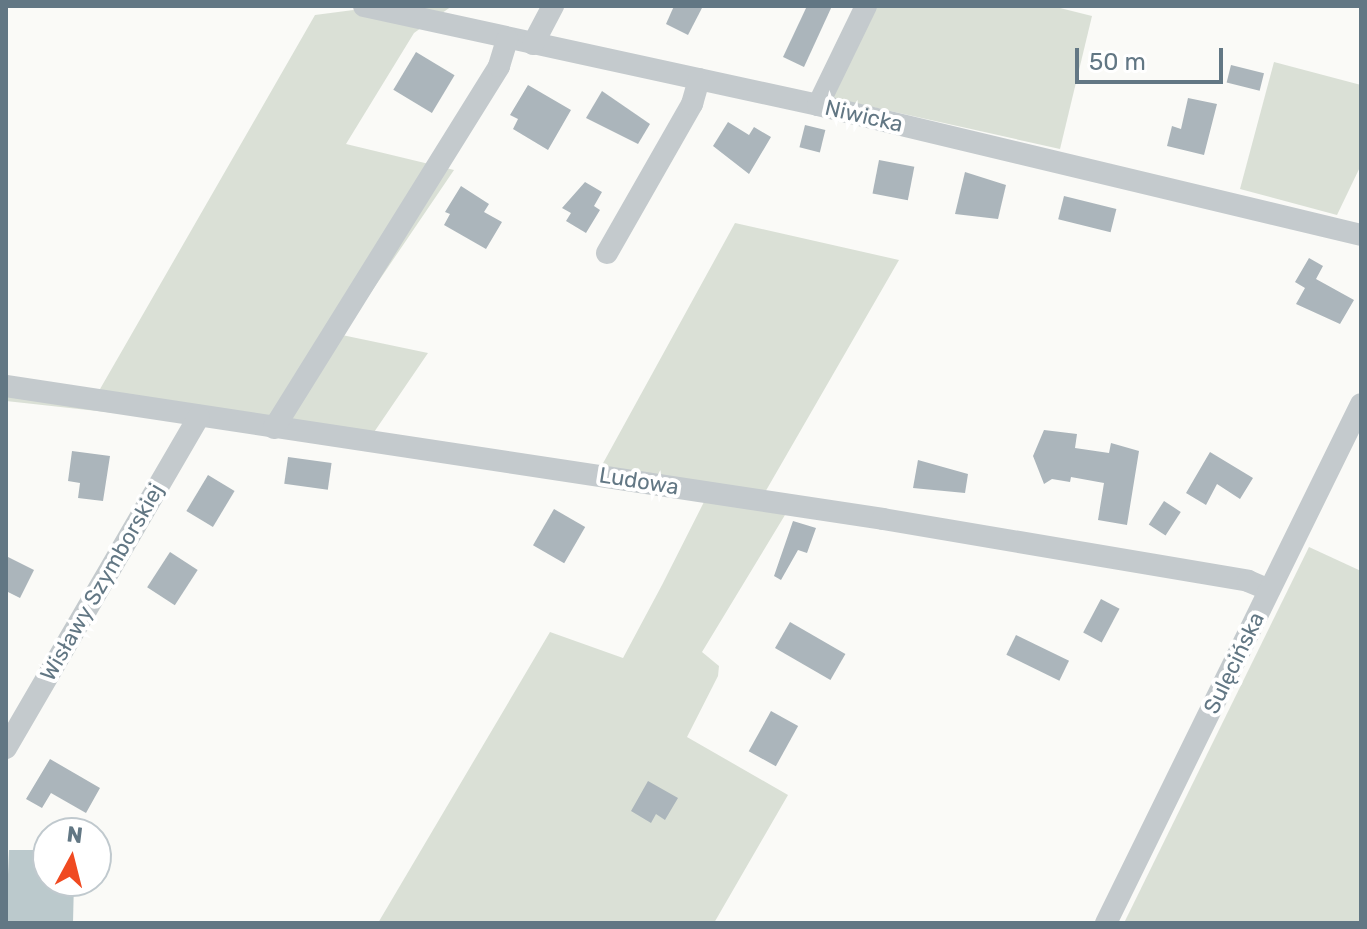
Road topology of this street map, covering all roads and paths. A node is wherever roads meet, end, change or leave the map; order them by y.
1 (364, 6) edge
2 (553, 6) edge
3 (866, 6) edge
4 (507, 39) junction
5 (533, 44) junction
6 (699, 79) junction
7 (818, 105) junction
8 (1361, 235) edge
9 (607, 253) dead end
10 (6, 386) edge
11 (1361, 404) edge
12 (199, 417) junction
13 (274, 428) junction
14 (1269, 590) junction
15 (6, 748) edge
16 (1106, 923) edge

1 - 4 street, Niwicka
2 - 5 street
3 - 7 street
4 - 5 street, Niwicka
4 - 13 street
5 - 6 street, Niwicka
6 - 7 street, Niwicka
6 - 9 street
7 - 8 street, Niwicka
10 - 12 street, Ludowa
11 - 14 street, Sulęcińska
12 - 13 street, Ludowa
12 - 15 street, Wisławy Szymborskiej
13 - 14 street, Ludowa
14 - 16 street, Sulęcińska

